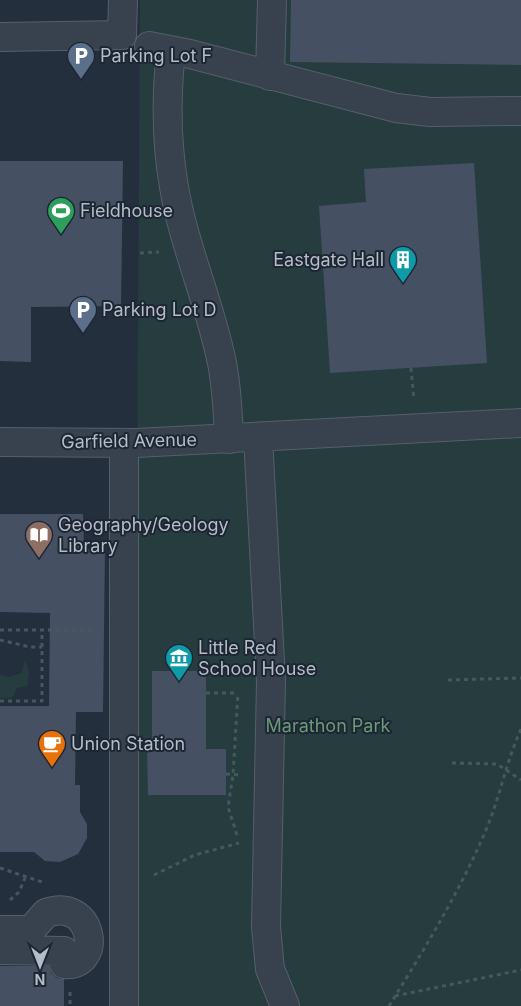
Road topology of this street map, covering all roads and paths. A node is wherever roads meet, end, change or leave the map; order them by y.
1 (123, 0) edge
2 (272, 0) edge
3 (0, 37) edge
4 (270, 76) junction
5 (521, 111) edge
6 (411, 368) dead end
7 (414, 407) dead end
8 (521, 423) edge
9 (258, 437) junction
10 (229, 439) junction
11 (0, 442) edge
12 (124, 443) junction
13 (0, 630) edge
14 (100, 630) dead end
15 (42, 631) junction
16 (0, 640) edge
17 (42, 646) junction
18 (521, 678) edge
19 (448, 680) dead end
20 (238, 693) dead end
21 (0, 701) edge
22 (21, 701) junction
23 (20, 706) dead end
24 (521, 729) edge
25 (452, 763) dead end
26 (505, 769) junction
27 (226, 774) dead end
28 (233, 775) junction
29 (521, 780) edge
30 (267, 840) junction
31 (239, 843) junction
32 (25, 878) dead end
33 (150, 878) dead end
34 (5, 904) dead end
35 (0, 930) edge
36 (0, 950) edge
37 (521, 970) edge
38 (395, 996) junction
39 (124, 1006) edge
40 (285, 1006) edge
41 (389, 1006) edge

1 - 3 street
2 - 4 street
4 - 5 street
4 - 10 street
6 - 7 path
8 - 9 street, Garfield Avenue
9 - 10 street, Garfield Avenue
9 - 30 street
10 - 12 street, Garfield Avenue
11 - 12 street, Garfield Avenue
12 - 39 street
13 - 15 path
14 - 15 path
15 - 17 path
16 - 17 path
17 - 22 path
18 - 19 path
20 - 28 path
21 - 22 path
22 - 23 path
24 - 26 path
25 - 26 path
26 - 29 path
26 - 38 path
27 - 28 path
28 - 31 path
30 - 31 path
30 - 40 street
31 - 33 path
32 - 34 path
35 - 36 street
37 - 38 path
38 - 41 path

